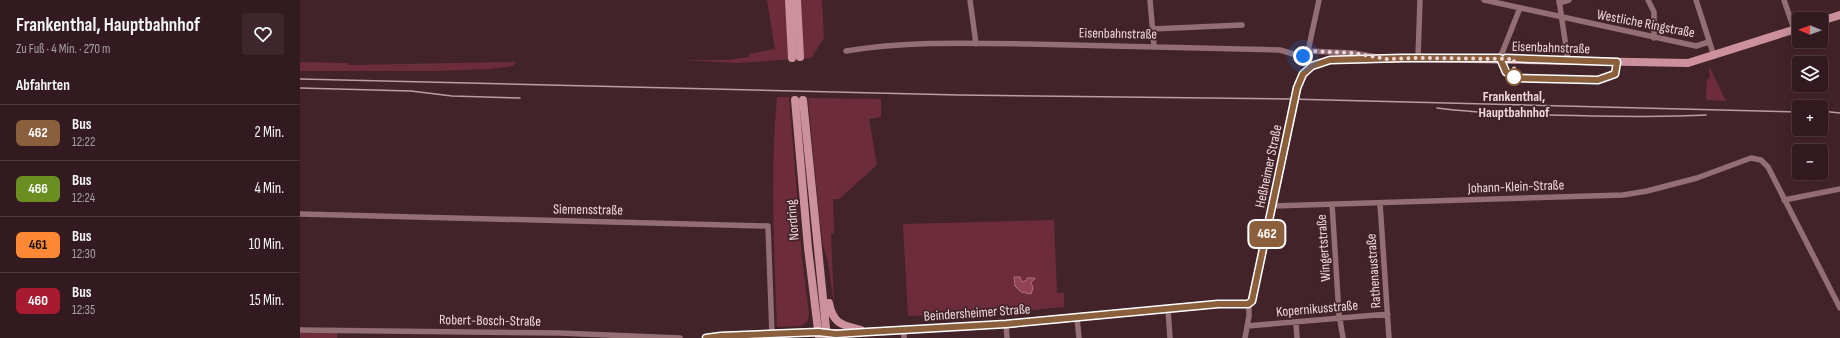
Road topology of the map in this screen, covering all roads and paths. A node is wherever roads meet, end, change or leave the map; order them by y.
1 (789, 0) edge
2 (797, 0) edge
3 (970, 0) edge
4 (1150, 0) edge
5 (1319, 0) edge
6 (1420, 0) edge
7 (1484, 0) edge
8 (1569, 0) edge
9 (1648, 0) edge
10 (1696, 0) edge
11 (1784, 0) edge
12 (1559, 2) edge
13 (1520, 8) junction
14 (1840, 14) edge
15 (1562, 18) junction
16 (1828, 18) edge
17 (1792, 19) edge
18 (1242, 25) dead end
19 (1152, 29) junction
20 (1792, 30) edge
21 (1654, 38) junction
22 (1709, 42) junction
23 (976, 44) junction
24 (1154, 46) junction
25 (846, 51) dead end
26 (1308, 51) junction
27 (1714, 56) junction
28 (1418, 58) junction
29 (1500, 58) junction
30 (1387, 59) junction
31 (1568, 60) junction
32 (1307, 70) joint
33 (1840, 189) edge
34 (1784, 200) junction
35 (1380, 203) junction
36 (1332, 204) junction
37 (1273, 206) junction
38 (300, 214) edge
39 (817, 242) junction
40 (1248, 304) junction
41 (1840, 308) edge
42 (1168, 309) junction
43 (1388, 314) junction
44 (1077, 318) junction
45 (1341, 318) junction
46 (1296, 322) junction
47 (1006, 324) junction
48 (1247, 326) junction
49 (300, 330) edge
50 (867, 332) junction
51 (772, 334) junction
52 (904, 334) edge
53 (497, 335) edge
54 (823, 335) edge
55 (680, 338) edge
56 (706, 338) edge
57 (1007, 338) edge
58 (1078, 338) edge
59 (1170, 338) edge
60 (1245, 338) edge
61 (1297, 338) edge
62 (1343, 338) edge
63 (1389, 338) edge

1 - 2 street
3 - 23 street
4 - 19 street
5 - 26 street
6 - 28 street
7 - 13 street, Westliche Ringstraße
8 - 12 street
9 - 21 street
10 - 22 street
11 - 17 street
12 - 15 street
13 - 15 street, Westliche Ringstraße
13 - 29 street
14 - 16 street
15 - 21 street, Westliche Ringstraße
15 - 31 street
18 - 19 street
19 - 24 street
20 - 27 street, Eisenbahnstraße
21 - 22 street, Westliche Ringstraße
22 - 27 street
23 - 24 street, Eisenbahnstraße
23 - 25 street, Eisenbahnstraße
24 - 26 street, Eisenbahnstraße
26 - 30 street, Eisenbahnstraße
27 - 31 street, Eisenbahnstraße
28 - 29 street, Eisenbahnstraße
28 - 30 street, Eisenbahnstraße
29 - 31 street, Eisenbahnstraße
30 - 32 street, Eisenbahnstraße
32 - 37 street, Heßheimer Straße
33 - 34 street
34 - 35 street, Johann-Klein-Straße
34 - 41 street
35 - 36 street, Johann-Klein-Straße
35 - 43 street, Rathenaustraße
36 - 37 street, Johann-Klein-Straße
36 - 45 street, Wingertstraße
37 - 40 street, Heßheimer Straße
38 - 51 street, Siemensstraße
39 - 50 street, Nordring
39 - 54 street, Nordring
39 - 54 street, Nordring
40 - 42 street, Beindersheimer Straße
40 - 48 street, Heßheimer Straße
42 - 44 street, Beindersheimer Straße
42 - 59 street
43 - 45 street, Kopernikusstraße
43 - 63 street, Rathenaustraße
44 - 47 street, Beindersheimer Straße
44 - 58 street
45 - 46 street, Kopernikusstraße
45 - 62 street, Wingertstraße
46 - 48 street, Kopernikusstraße
46 - 61 street
47 - 52 street, Beindersheimer Straße
47 - 57 street
48 - 60 street, Heßheimer Straße
49 - 53 street, Robert-Bosch-Straße
50 - 52 street, Beindersheimer Straße
50 - 54 street, Beindersheimer Straße
51 - 54 street, Beindersheimer Straße
51 - 56 street, Beindersheimer Straße
53 - 55 street, Robert-Bosch-Straße

